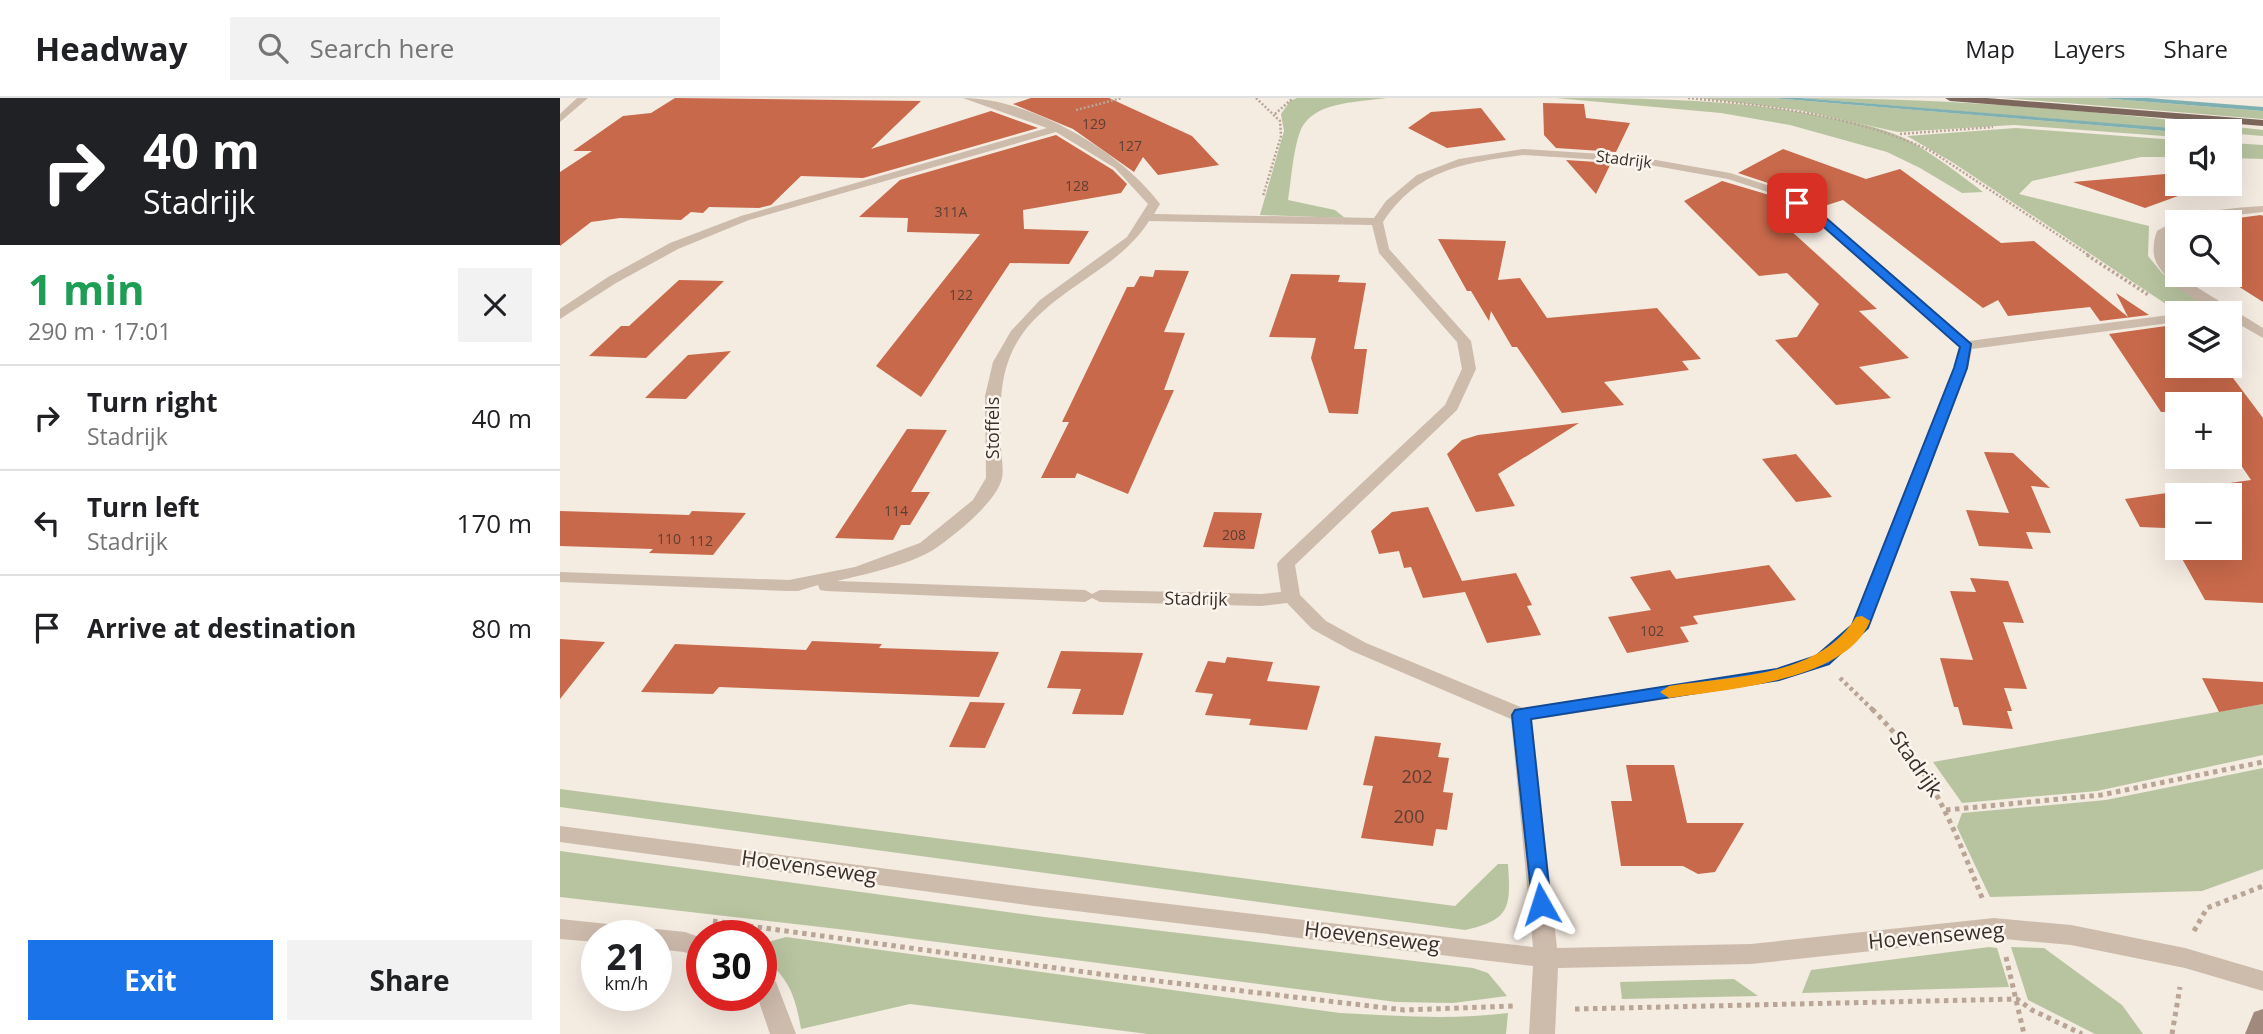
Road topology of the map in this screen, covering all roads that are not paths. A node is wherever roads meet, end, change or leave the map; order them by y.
1 (583, 98) edge
2 (968, 98) edge
3 (1950, 98) edge
4 (560, 119) edge
5 (2263, 123) edge
6 (1054, 129) junction
7 (2263, 209) edge
8 (2242, 211) edge
9 (1144, 217) junction
10 (1377, 222) junction
11 (2165, 231) edge
12 (2165, 266) edge
13 (2190, 287) edge
14 (2210, 301) edge
15 (560, 316) edge
16 (2165, 320) edge
17 (2242, 322) edge
18 (2263, 334) edge
19 (1966, 346) junction
20 (560, 577) edge
21 (787, 586) junction
22 (1092, 596) joint
23 (1291, 597) junction
24 (1521, 715) junction
25 (560, 834) edge
26 (560, 929) edge
27 (581, 931) edge
28 (1546, 958) junction
29 (2263, 981) edge
30 (774, 1011) edge
31 (2263, 1020) edge
32 (1543, 1022) edge
33 (783, 1034) edge
34 (2258, 1034) edge

1 - 4 street
2 - 6 street
3 - 5 main road
6 - 9 street
6 - 15 street
7 - 8 street
9 - 10 street
9 - 21 street, Stoffels
10 - 19 street, Stadrijk
10 - 23 street
11 - 12 street
13 - 14 street
16 - 19 street
17 - 18 street
19 - 24 street
20 - 21 street, Stoffels
21 - 22 street, Stoffels
22 - 23 street, Stadrijk
23 - 24 street
24 - 28 street
25 - 28 street, Hoevenseweg
26 - 27 street
28 - 29 street, Hoevenseweg
28 - 32 street
30 - 33 street
31 - 34 street

